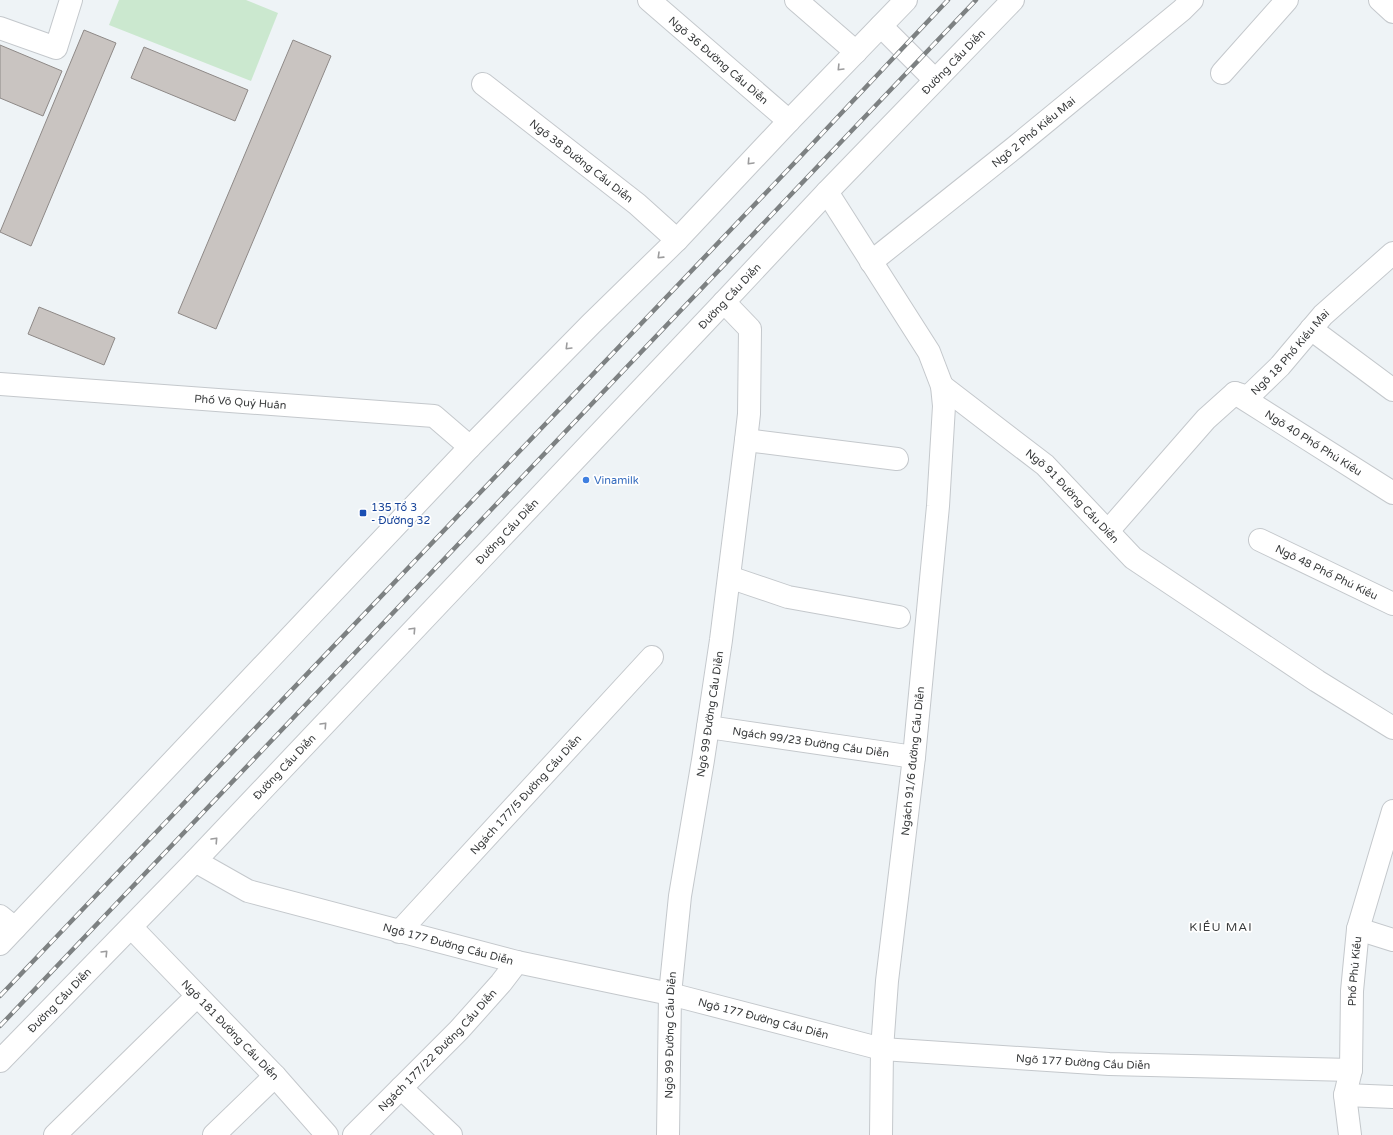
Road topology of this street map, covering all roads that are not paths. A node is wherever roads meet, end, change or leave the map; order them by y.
1 (71, 0) edge
2 (649, 0) edge
3 (796, 0) edge
4 (906, 0) edge
5 (1013, 0) edge
6 (1192, 0) edge
7 (1287, 0) edge
8 (1380, 0) edge
9 (1393, 12) edge
10 (880, 26) junction
11 (0, 28) edge
12 (856, 52) junction
13 (1222, 73) dead end
14 (935, 80) junction
15 (483, 84) dead end
16 (789, 121) junction
17 (827, 192) junction
18 (677, 240) junction
19 (1393, 253) edge
20 (871, 262) junction
21 (724, 302) junction
22 (1311, 329) junction
23 (0, 384) edge
24 (942, 386) junction
25 (1393, 390) edge
26 (1235, 393) junction
27 (746, 440) junction
28 (470, 447) junction
29 (897, 459) dead end
30 (1393, 493) edge
31 (1108, 531) junction
32 (1260, 540) dead end
33 (729, 577) junction
34 (1393, 604) edge
35 (899, 617) dead end
36 (652, 657) dead end
37 (708, 726) junction
38 (1393, 728) edge
39 (914, 757) junction
40 (1393, 812) edge
41 (195, 861) junction
42 (7, 922) edge
43 (130, 927) junction
44 (1358, 929) junction
45 (399, 932) junction
46 (1393, 940) edge
47 (0, 944) edge
48 (517, 962) junction
49 (670, 994) junction
50 (197, 996) junction
51 (882, 1049) junction
52 (0, 1061) edge
53 (1351, 1070) junction
54 (275, 1076) junction
55 (401, 1088) junction
56 (1345, 1095) junction
57 (1393, 1097) edge
58 (55, 1135) edge
59 (214, 1135) edge
60 (327, 1135) edge
61 (354, 1135) edge
62 (451, 1135) edge
63 (668, 1135) edge
64 (881, 1135) edge
65 (1350, 1135) edge

1 - 11 main road
2 - 16 main road, Ngõ 36 Đường Cầu Diễn
3 - 12 main road
4 - 10 main road
5 - 14 main road, Đường Cầu Diễn
6 - 20 main road, Ngõ 2 Phố Kiều Mai
7 - 13 main road
8 - 9 main road
10 - 12 main road
10 - 14 main road
12 -> 16 main road
14 - 17 main road, Đường Cầu Diễn
15 - 18 main road, Ngõ 38 Đường Cầu Diễn
16 -> 18 main road
17 - 20 main road
17 - 21 main road, Đường Cầu Diễn
18 -> 28 main road
19 - 22 main road, Ngõ 18 Phố Kiều Mai
20 - 24 main road
21 - 27 main road, Ngõ 99 Đường Cầu Diễn
41 -> 21 main road, Đường Cầu Diễn
22 - 25 main road
22 - 26 main road, Ngõ 18 Phố Kiều Mai
23 - 28 main road, Phố Võ Quý Huân
24 - 31 main road, Ngõ 91 Đường Cầu Diễn
24 - 39 main road, Ngách 91/6 đường Cầu Diễn
26 - 30 main road, Ngõ 40 Phố Phú Kiều
26 - 31 main road, Ngõ 18 Phố Kiều Mai
27 - 29 main road
27 - 33 main road, Ngõ 99 Đường Cầu Diễn
28 - 42 main road
31 - 38 main road, Ngõ 91 Đường Cầu Diễn
32 - 34 main road, Ngõ 48 Phố Phú Kiều
33 - 35 main road
33 - 37 main road, Ngõ 99 Đường Cầu Diễn
36 - 45 main road, Ngách 177/5 Đường Cầu Diễn
37 - 39 main road, Ngách 99/23 Đường Cầu Diễn
37 - 49 main road, Ngõ 99 Đường Cầu Diễn
39 - 51 main road, Ngách 91/6 đường Cầu Diễn
40 - 44 main road, Phố Phú Kiều
41 - 43 main road, Đường Cầu Diễn
41 - 45 main road, Ngõ 177 Đường Cầu Diễn
42 - 47 main road
43 - 50 main road, Ngõ 181 Đường Cầu Diễn
52 -> 43 main road, Đường Cầu Diễn
44 - 46 main road
44 - 53 main road, Phố Phú Kiều
45 - 48 main road, Ngõ 177 Đường Cầu Diễn
48 - 49 main road, Ngõ 177 Đường Cầu Diễn
48 - 55 main road, Ngách 177/22 Đường Cầu Diễn
49 - 51 main road, Ngõ 177 Đường Cầu Diễn
49 - 63 main road, Ngõ 99 Đường Cầu Diễn
50 - 54 main road, Ngõ 181 Đường Cầu Diễn
50 - 58 main road
51 - 53 main road, Ngõ 177 Đường Cầu Diễn
51 - 64 main road, Ngách 91/6 đường Cầu Diễn
53 - 56 main road, Phố Phú Kiều
54 - 59 main road
54 - 60 main road, Ngõ 181 Đường Cầu Diễn
55 - 61 main road, Ngách 177/22 Đường Cầu Diễn
55 - 62 main road
56 - 57 main road
56 - 65 main road, Phố Phú Kiều

